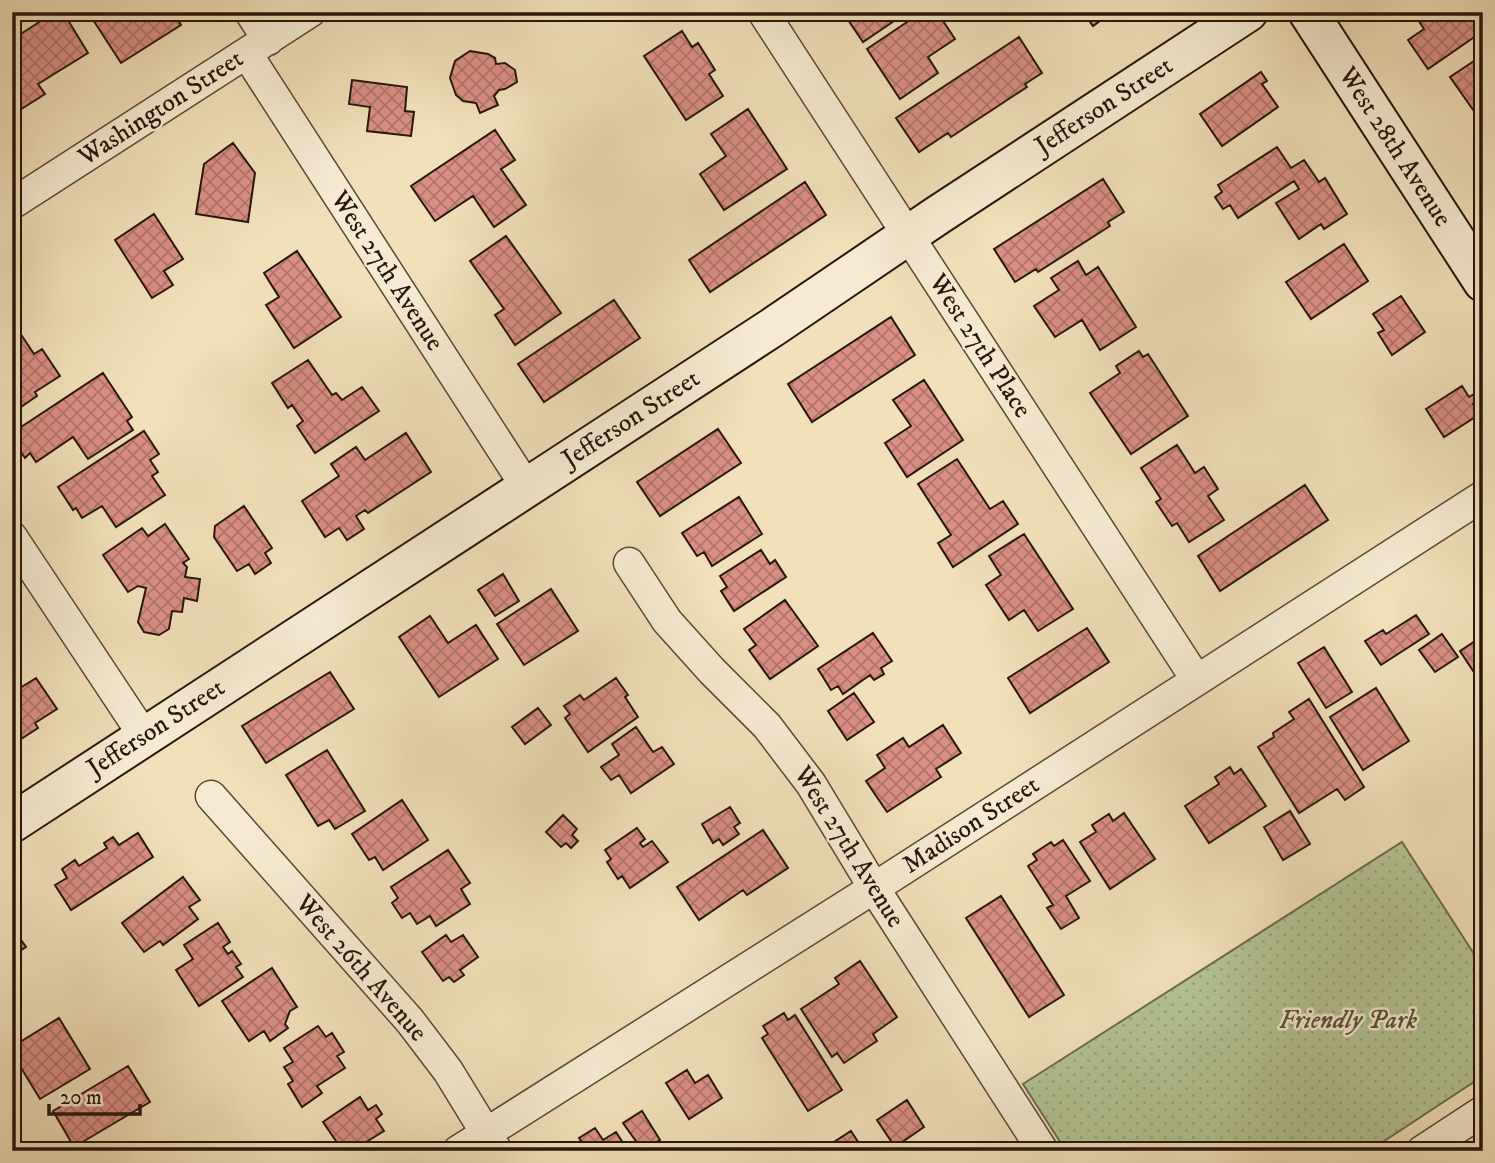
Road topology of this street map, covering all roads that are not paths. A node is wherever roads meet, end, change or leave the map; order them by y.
1 (250, 12) edge
2 (310, 12) edge
3 (763, 12) edge
4 (1248, 12) edge
5 (1308, 12) edge
6 (257, 47) junction
7 (12, 204) edge
8 (908, 235) junction
9 (1483, 282) edge
10 (527, 488) junction
11 (1483, 496) edge
12 (12, 537) edge
13 (629, 563) dead end
14 (1196, 680) junction
15 (144, 736) junction
16 (211, 796) dead end
17 (12, 823) edge
18 (874, 888) junction
19 (1483, 1111) edge
20 (491, 1142) edge
21 (458, 1151) edge
22 (1043, 1151) edge
23 (1422, 1151) edge

1 - 6 street, West 27th Avenue
2 - 6 street, Washington Street
3 - 8 street, West 27th Place
4 - 8 street, Jefferson Street
5 - 9 street, West 28th Avenue
6 - 7 street, Washington Street
6 - 10 street, West 27th Avenue
8 - 10 street, Jefferson Street
8 - 14 street, West 27th Place
10 - 15 street, Jefferson Street
11 - 14 street, Madison Street
12 - 15 street
13 - 18 street, West 27th Avenue
14 - 18 street, Madison Street
15 - 17 street, Jefferson Street
16 - 20 street, West 26th Avenue
18 - 20 street, Madison Street
18 - 22 street, West 27th Avenue
19 - 23 street
20 - 21 street, Madison Street

